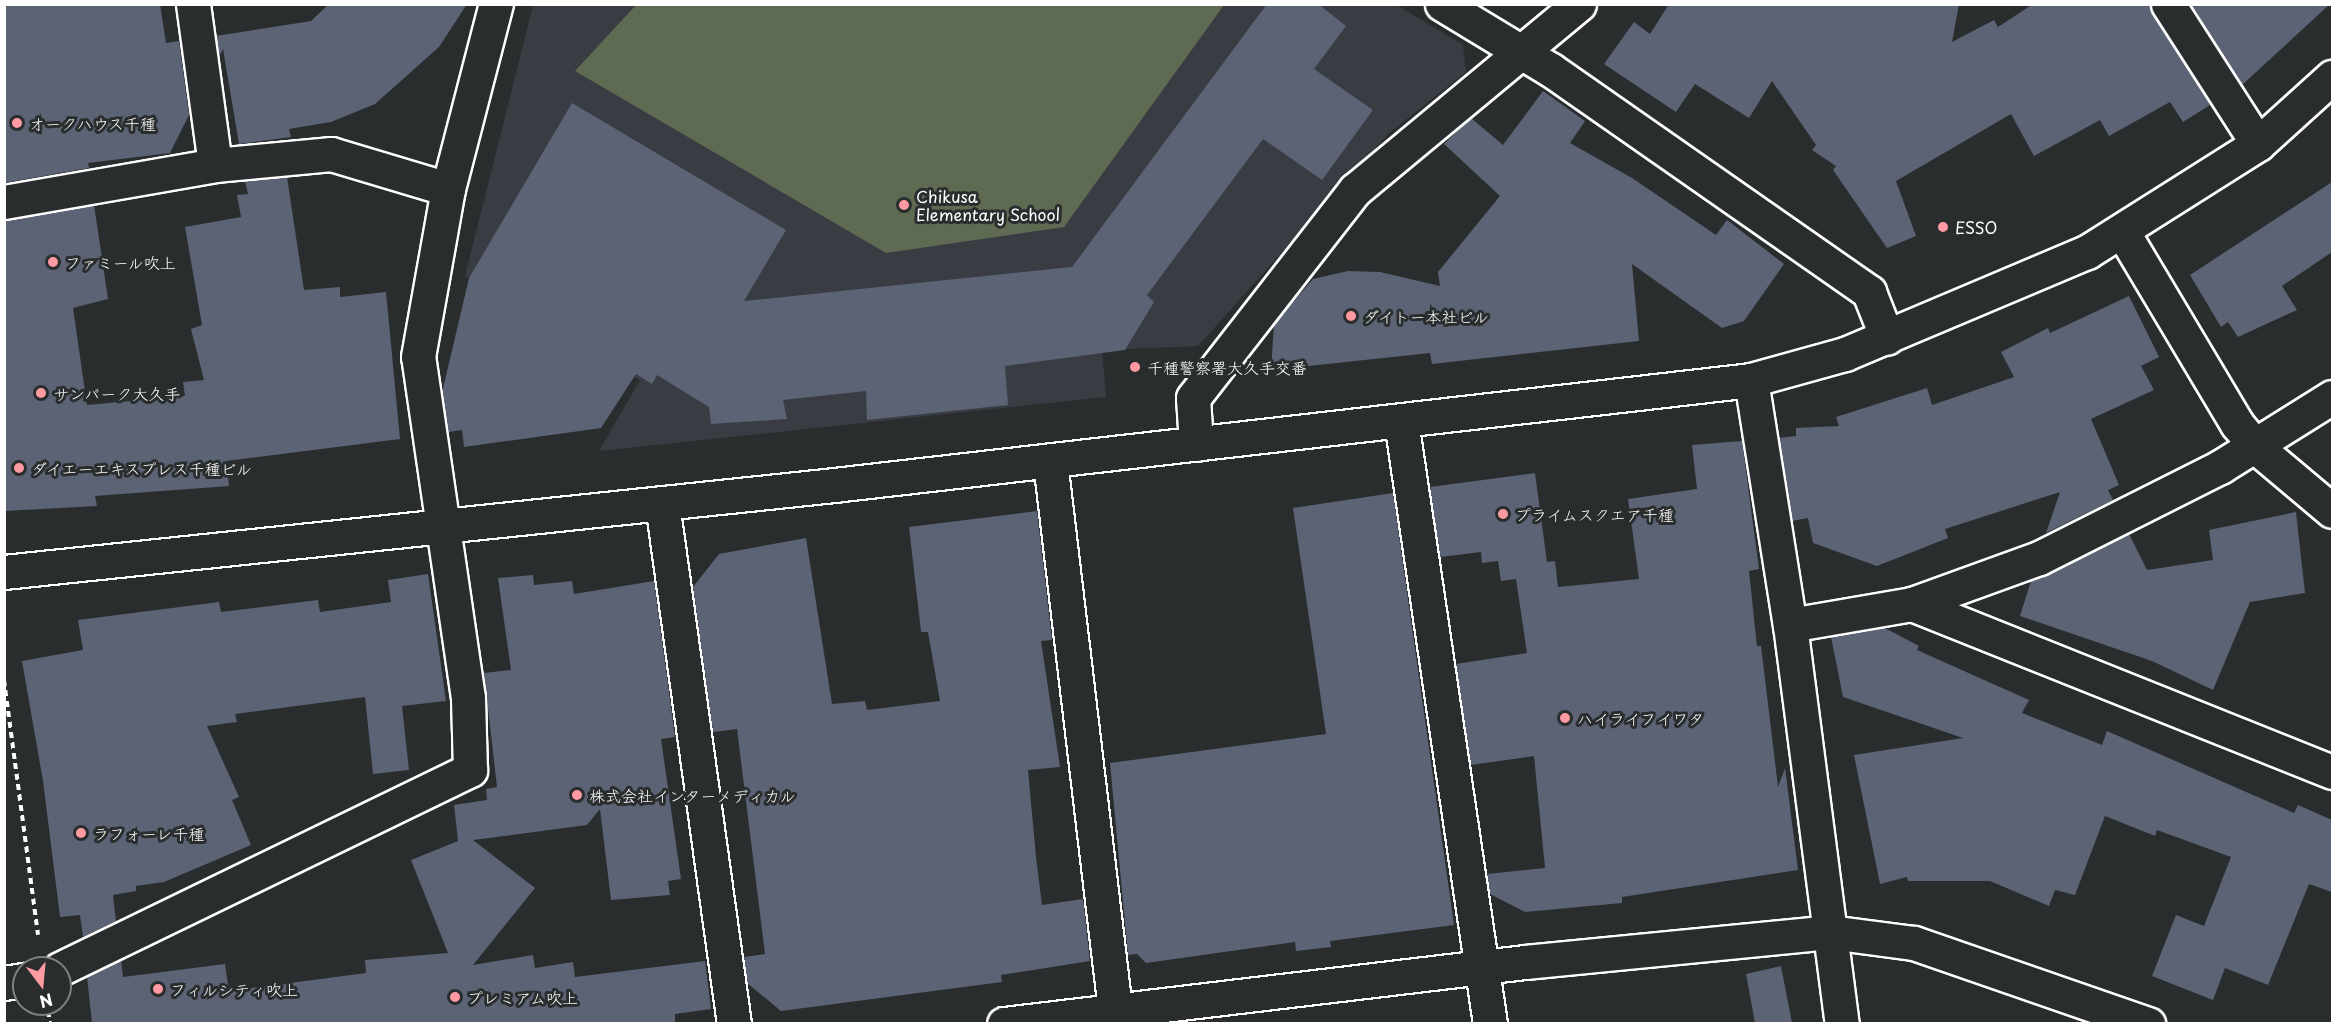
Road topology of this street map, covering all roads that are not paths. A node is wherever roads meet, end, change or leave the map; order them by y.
1 (193, 4) edge
2 (496, 4) edge
3 (1442, 4) edge
4 (1579, 4) edge
5 (2168, 4) edge
6 (1522, 50) junction
7 (2332, 77) edge
8 (2258, 144) junction
9 (215, 165) junction
10 (448, 189) junction
11 (4, 201) edge
12 (2122, 231) junction
13 (1887, 338) junction
14 (1751, 380) junction
15 (2332, 397) edge
16 (1401, 421) junction
17 (1196, 444) junction
18 (2256, 447) junction
19 (1050, 461) junction
20 (662, 503) junction
21 (2332, 511) edge
22 (443, 526) junction
23 (4, 572) edge
24 (1912, 604) junction
25 (1790, 625) junction
26 (2332, 772) edge
27 (1830, 932) junction
28 (72, 963) edge
29 (1481, 968) junction
30 (1115, 1010) junction
31 (734, 1023) edge
32 (1004, 1023) edge
33 (1490, 1023) edge
34 (1842, 1023) edge
35 (2148, 1023) edge

1 - 9 street
2 - 10 street
3 - 6 street
4 - 6 street
5 - 8 street
6 - 13 street
6 - 17 street
7 - 8 street
8 - 12 street
9 - 10 street
9 - 11 street
10 - 22 street
12 - 13 street
12 - 18 street
13 - 14 street
14 - 16 street
14 - 25 street
15 - 18 street
16 - 17 street
16 - 29 street
17 - 19 street
18 - 21 street
18 - 24 street
19 - 20 street
19 - 30 street
20 - 22 street
20 - 31 street
22 - 23 street
22 - 28 street
24 - 25 street
24 - 26 street
25 - 27 street
27 - 29 street
27 - 34 street
27 - 35 street
29 - 30 street
29 - 33 street
30 - 32 street

